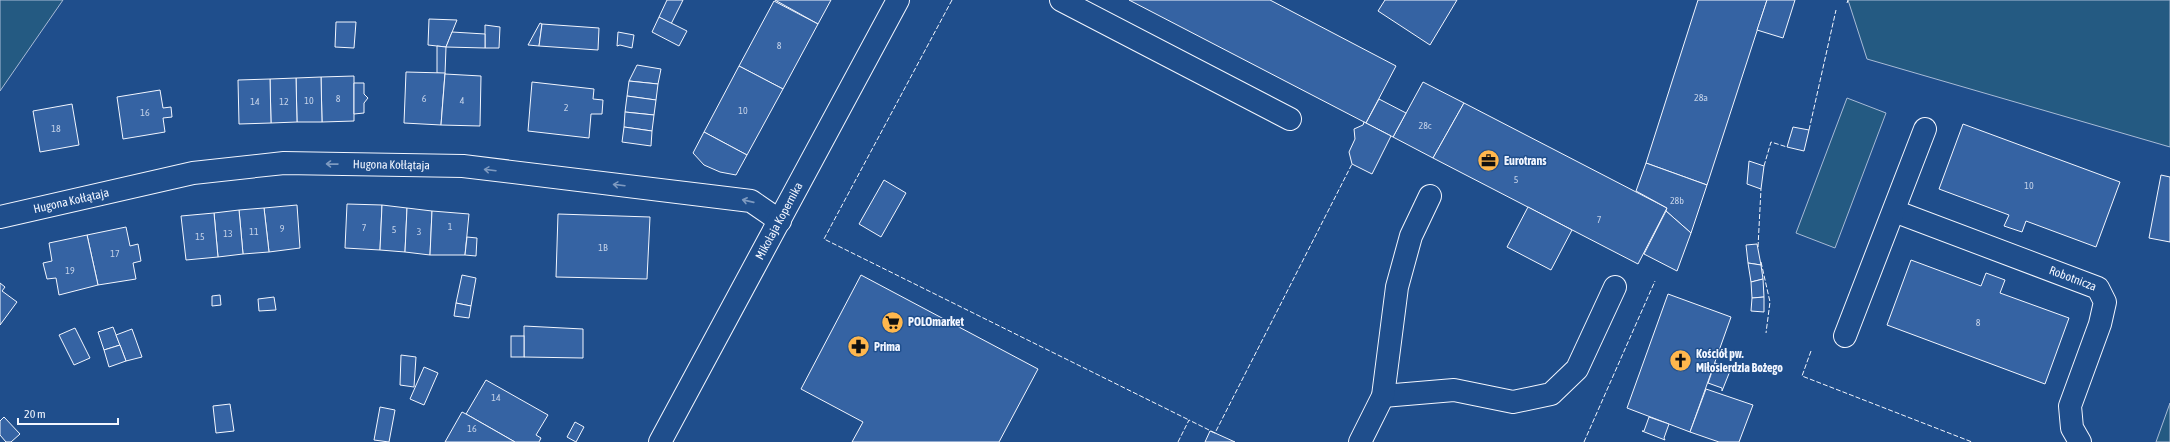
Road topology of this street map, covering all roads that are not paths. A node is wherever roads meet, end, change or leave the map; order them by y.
1 (898, 0) edge
2 (1061, 0) edge
3 (1290, 119) dead end
4 (1925, 128) dead end
5 (1430, 196) dead end
6 (1894, 211) junction
7 (0, 217) edge
8 (780, 221) junction
9 (1615, 287) dead end
10 (1845, 336) dead end
11 (1383, 396) junction
12 (660, 442) edge
13 (1360, 442) edge
14 (2080, 442) edge

1 - 8 street, Mikołaja Kopernika
2 - 3 street
4 - 6 street
5 - 11 street
6 - 10 street
6 - 14 street, Robotnicza
8 -> 7 street, Hugona Kołłątaja
8 - 12 street, Mikołaja Kopernika
9 - 11 street
11 - 13 street

